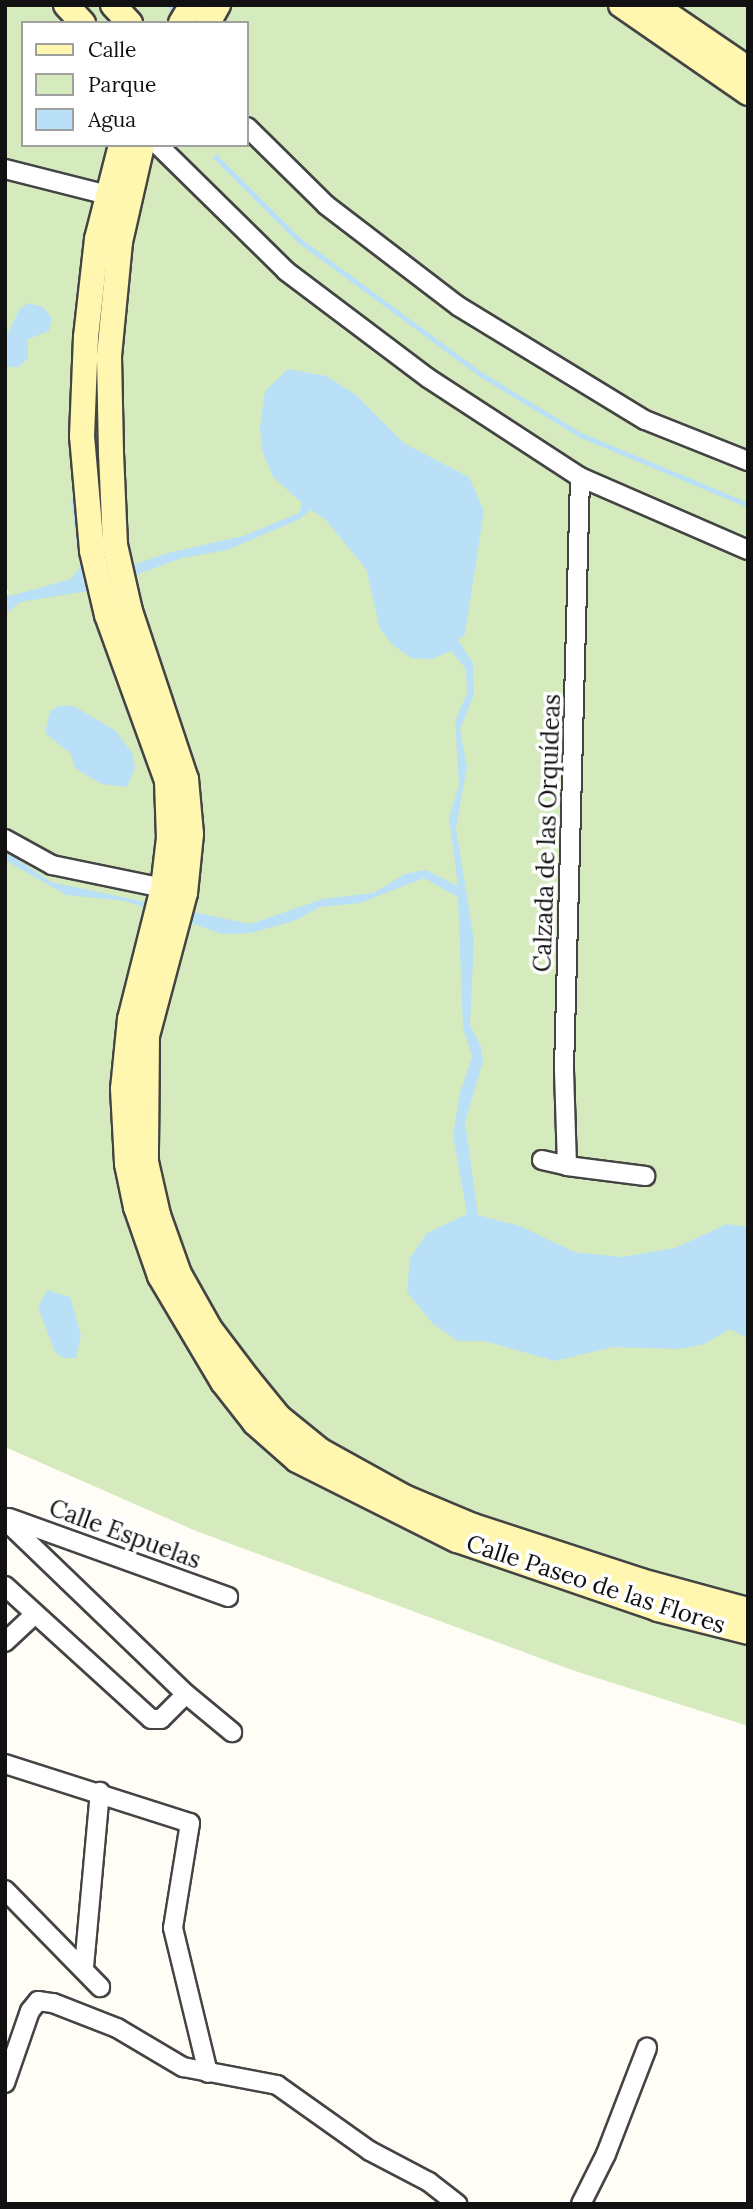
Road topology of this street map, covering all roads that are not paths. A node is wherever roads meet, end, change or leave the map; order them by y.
1 (66, 5) edge
2 (113, 5) edge
3 (192, 5) edge
4 (218, 5) edge
5 (621, 5) edge
6 (654, 5) edge
7 (81, 21) edge
8 (128, 21) edge
9 (182, 21) edge
10 (209, 21) edge
11 (748, 69) edge
12 (748, 93) edge
13 (248, 128) edge
14 (120, 147) edge
15 (142, 147) edge
16 (160, 147) edge
17 (5, 169) edge
18 (108, 195) junction
19 (84, 386) junction
20 (110, 388) junction
21 (748, 461) edge
22 (580, 477) junction
23 (104, 548) junction
24 (748, 550) edge
25 (5, 839) edge
26 (175, 878) junction
27 (542, 1160) dead end
28 (567, 1166) junction
29 (645, 1176) dead end
30 (5, 1519) edge
31 (554, 1565) junction
32 (5, 1586) edge
33 (228, 1597) dead end
34 (748, 1611) edge
35 (34, 1615) junction
36 (748, 1632) edge
37 (5, 1642) edge
38 (186, 1694) junction
39 (232, 1732) dead end
40 (5, 1764) edge
41 (100, 1792) junction
42 (5, 1890) edge
43 (84, 1967) junction
44 (100, 1987) dead end
45 (647, 2048) dead end
46 (208, 2073) junction
47 (5, 2083) edge
48 (457, 2204) edge
49 (581, 2204) edge

1 - 7 street
2 - 8 street
3 - 9 street
4 - 10 street
5 - 12 street
6 - 11 street
13 - 21 street
14 - 18 street, Calle Paseo de las Flores
15 - 20 street, Calle Paseo de las Flores
16 - 22 street
17 - 18 street
18 - 19 street, Calle Paseo de las Flores
19 - 20 street
19 - 23 street, Calle Paseo de las Flores
20 - 23 street, Calle Paseo de las Flores
22 - 24 street
22 - 28 street, Calzada de las Orquídeas
23 - 26 street, Calle Paseo de las Flores
25 - 26 street
26 - 31 street, Calle Paseo de las Flores
27 - 28 street
28 - 29 street
30 - 33 street, Calle Espuelas
30 - 38 street
31 - 34 street, Calle Paseo de las Flores
31 - 36 street, Calle Paseo de las Flores
32 - 35 street
35 - 37 street
35 - 38 street
38 - 39 street
40 - 41 street
41 - 43 street
41 - 46 street
42 - 43 street
43 - 44 street
45 - 49 street
46 - 47 street
46 - 48 street

